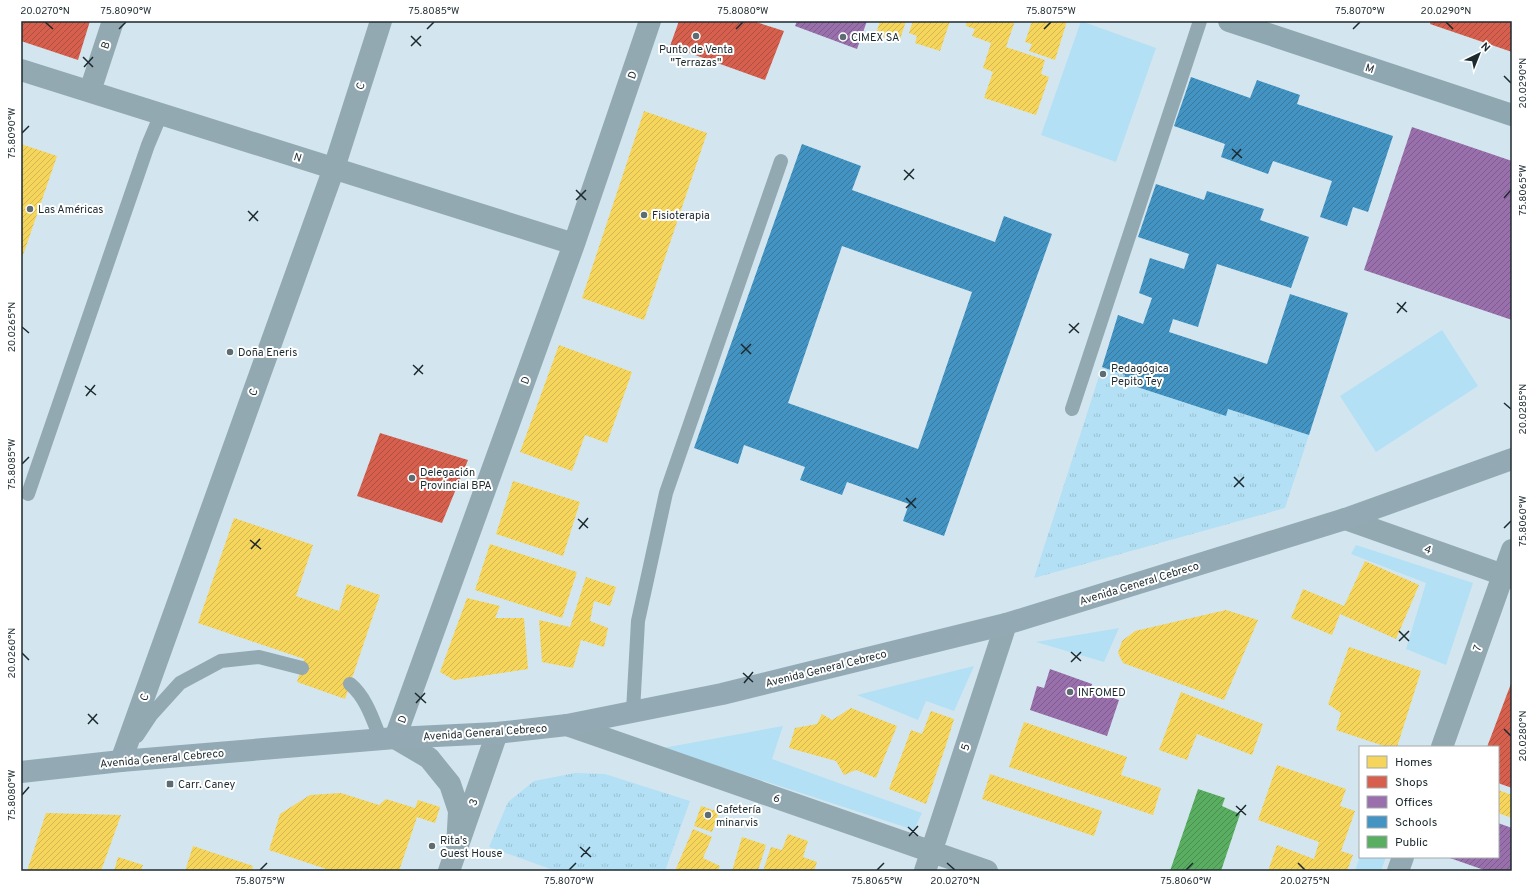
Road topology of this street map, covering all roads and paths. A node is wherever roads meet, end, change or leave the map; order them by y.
1 (113, 21) edge
2 (380, 21) edge
3 (650, 21) edge
4 (1200, 21) edge
5 (1229, 21) edge
6 (21, 70) edge
7 (90, 91) junction
8 (161, 114) junction
9 (1512, 115) edge
10 (781, 161) dead end
11 (334, 168) junction
12 (574, 244) junction
13 (1072, 409) dead end
14 (1512, 459) edge
15 (28, 494) dead end
16 (1345, 520) junction
17 (1512, 550) edge
18 (1507, 576) edge
19 (1006, 624) junction
20 (302, 668) dead end
21 (350, 684) dead end
22 (633, 711) junction
23 (567, 725) junction
24 (498, 733) junction
25 (388, 739) junction
26 (1442, 746) edge
27 (121, 761) junction
28 (21, 772) edge
29 (457, 848) junction
30 (1403, 858) edge
31 (928, 861) edge
32 (449, 871) edge
33 (987, 871) edge
34 (1398, 871) edge

1 - 7 street, B
2 - 11 street, C
3 - 12 street, D
4 - 13 lane
5 - 9 street, M
6 - 7 street, N
7 - 8 street, N
8 - 11 street, N
8 - 15 lane
10 - 22 lane
11 - 12 street, N
11 - 27 street, C
12 - 25 street, D
14 - 16 main road, Avenida General Cebreco
16 - 18 street, 4
16 - 19 main road, Avenida General Cebreco
17 - 18 street, 7
18 - 26 street, 7
19 - 22 main road, Avenida General Cebreco
19 - 31 street, 5
20 - 27 lane
21 - 25 lane
22 - 23 main road, Avenida General Cebreco
23 - 24 main road, Avenida General Cebreco
23 - 31 street, 6
24 - 25 main road, Avenida General Cebreco
24 - 29 street, 3
25 - 27 main road, Avenida General Cebreco
25 - 29 street
27 - 28 main road, Avenida General Cebreco
29 - 32 street, 3
30 - 34 street
31 - 33 street, 6

